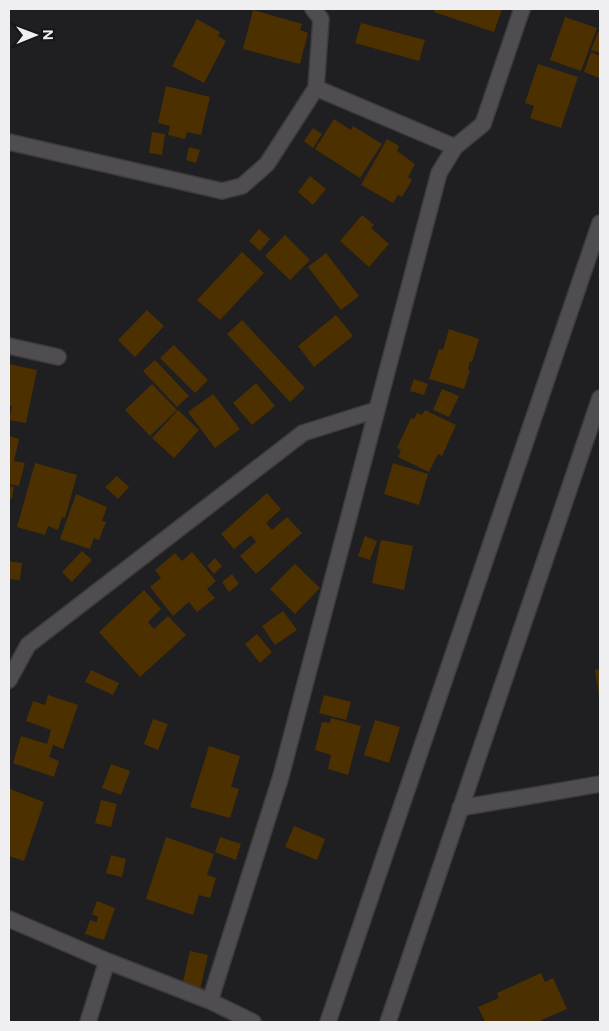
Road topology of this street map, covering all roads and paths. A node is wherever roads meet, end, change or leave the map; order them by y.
1 (313, 9) edge
2 (522, 9) edge
3 (316, 88) junction
4 (9, 142) edge
5 (454, 147) junction
6 (600, 223) edge
7 (9, 346) edge
8 (58, 357) dead end
9 (600, 398) edge
10 (376, 410) junction
11 (9, 680) edge
12 (600, 784) edge
13 (460, 808) junction
14 (9, 919) edge
15 (107, 961) junction
16 (210, 1001) junction
17 (88, 1022) edge
18 (253, 1022) edge
19 (328, 1022) edge
20 (388, 1022) edge

1 - 3 street
2 - 5 street
3 - 4 street
3 - 5 street
5 - 10 street
6 - 19 street
7 - 8 street
9 - 13 street
10 - 11 street
10 - 16 street
12 - 13 street
13 - 20 street
14 - 15 street
15 - 16 street
15 - 17 street
16 - 18 street

